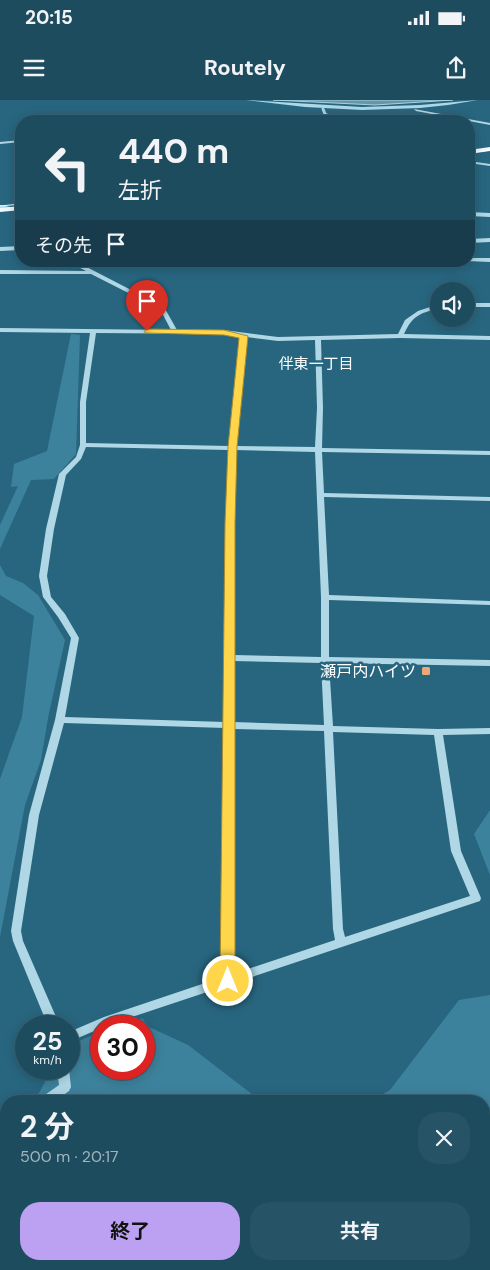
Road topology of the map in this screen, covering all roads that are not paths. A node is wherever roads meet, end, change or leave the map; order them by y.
1 (248, 100) edge
2 (358, 100) edge
3 (476, 100) edge
4 (358, 107) junction
5 (446, 115) edge
6 (475, 121) edge
7 (490, 124) edge
8 (15, 142) edge
9 (0, 143) edge
10 (490, 149) edge
11 (475, 151) edge
12 (490, 156) edge
13 (475, 157) edge
14 (475, 163) edge
15 (490, 165) edge
16 (15, 203) edge
17 (0, 207) edge
18 (15, 209) edge
19 (475, 214) edge
20 (490, 215) edge
21 (490, 240) edge
22 (475, 241) edge
23 (15, 248) edge
24 (0, 249) edge
25 (475, 260) edge
26 (490, 260) edge
27 (81, 267) edge
28 (0, 272) edge
29 (92, 273) junction
30 (475, 305) edge
31 (490, 305) edge
32 (430, 309) edge
33 (0, 330) edge
34 (93, 330) junction
35 (175, 331) junction
36 (244, 336) junction
37 (400, 336) junction
38 (318, 337) junction
39 (490, 338) edge
40 (83, 445) junction
41 (232, 447) junction
42 (318, 449) junction
43 (490, 453) edge
44 (320, 495) junction
45 (490, 499) edge
46 (325, 597) junction
47 (490, 602) edge
48 (228, 658) junction
49 (325, 659) junction
50 (490, 663) edge
51 (60, 720) junction
52 (229, 724) junction
53 (329, 728) junction
54 (490, 731) edge
55 (438, 732) junction
56 (341, 943) junction
57 (228, 981) junction
58 (49, 1015) edge
59 (80, 1032) edge
60 (64, 1080) edge
61 (54, 1095) edge

1 - 4 street
2 - 4 street
3 - 4 street
4 - 5 street
6 - 7 street
8 - 9 street
10 - 11 main road
12 - 13 main road
14 - 15 street
16 - 17 main road
17 - 18 main road
19 - 20 street
21 - 22 street
23 - 24 street
25 - 26 street
27 - 29 street
28 - 29 street
29 - 35 street
30 - 31 street
32 - 37 street
33 - 34 street
34 - 35 street
34 - 40 street
35 - 36 street
36 - 38 street
36 - 41 street
37 - 38 street
37 - 39 street
38 - 42 street
40 - 41 street
40 - 51 street
41 - 42 street
41 - 48 street
42 - 43 street
42 - 44 street
44 - 45 street
44 - 46 street
46 - 47 street
46 - 49 street
48 - 49 street
48 - 52 street
49 - 50 street
49 - 53 street
51 - 52 street
51 - 58 street
52 - 53 street
52 - 57 street
53 - 55 street
53 - 56 street
54 - 55 street
55 - 56 street
56 - 57 street
57 - 59 street
60 - 61 street

